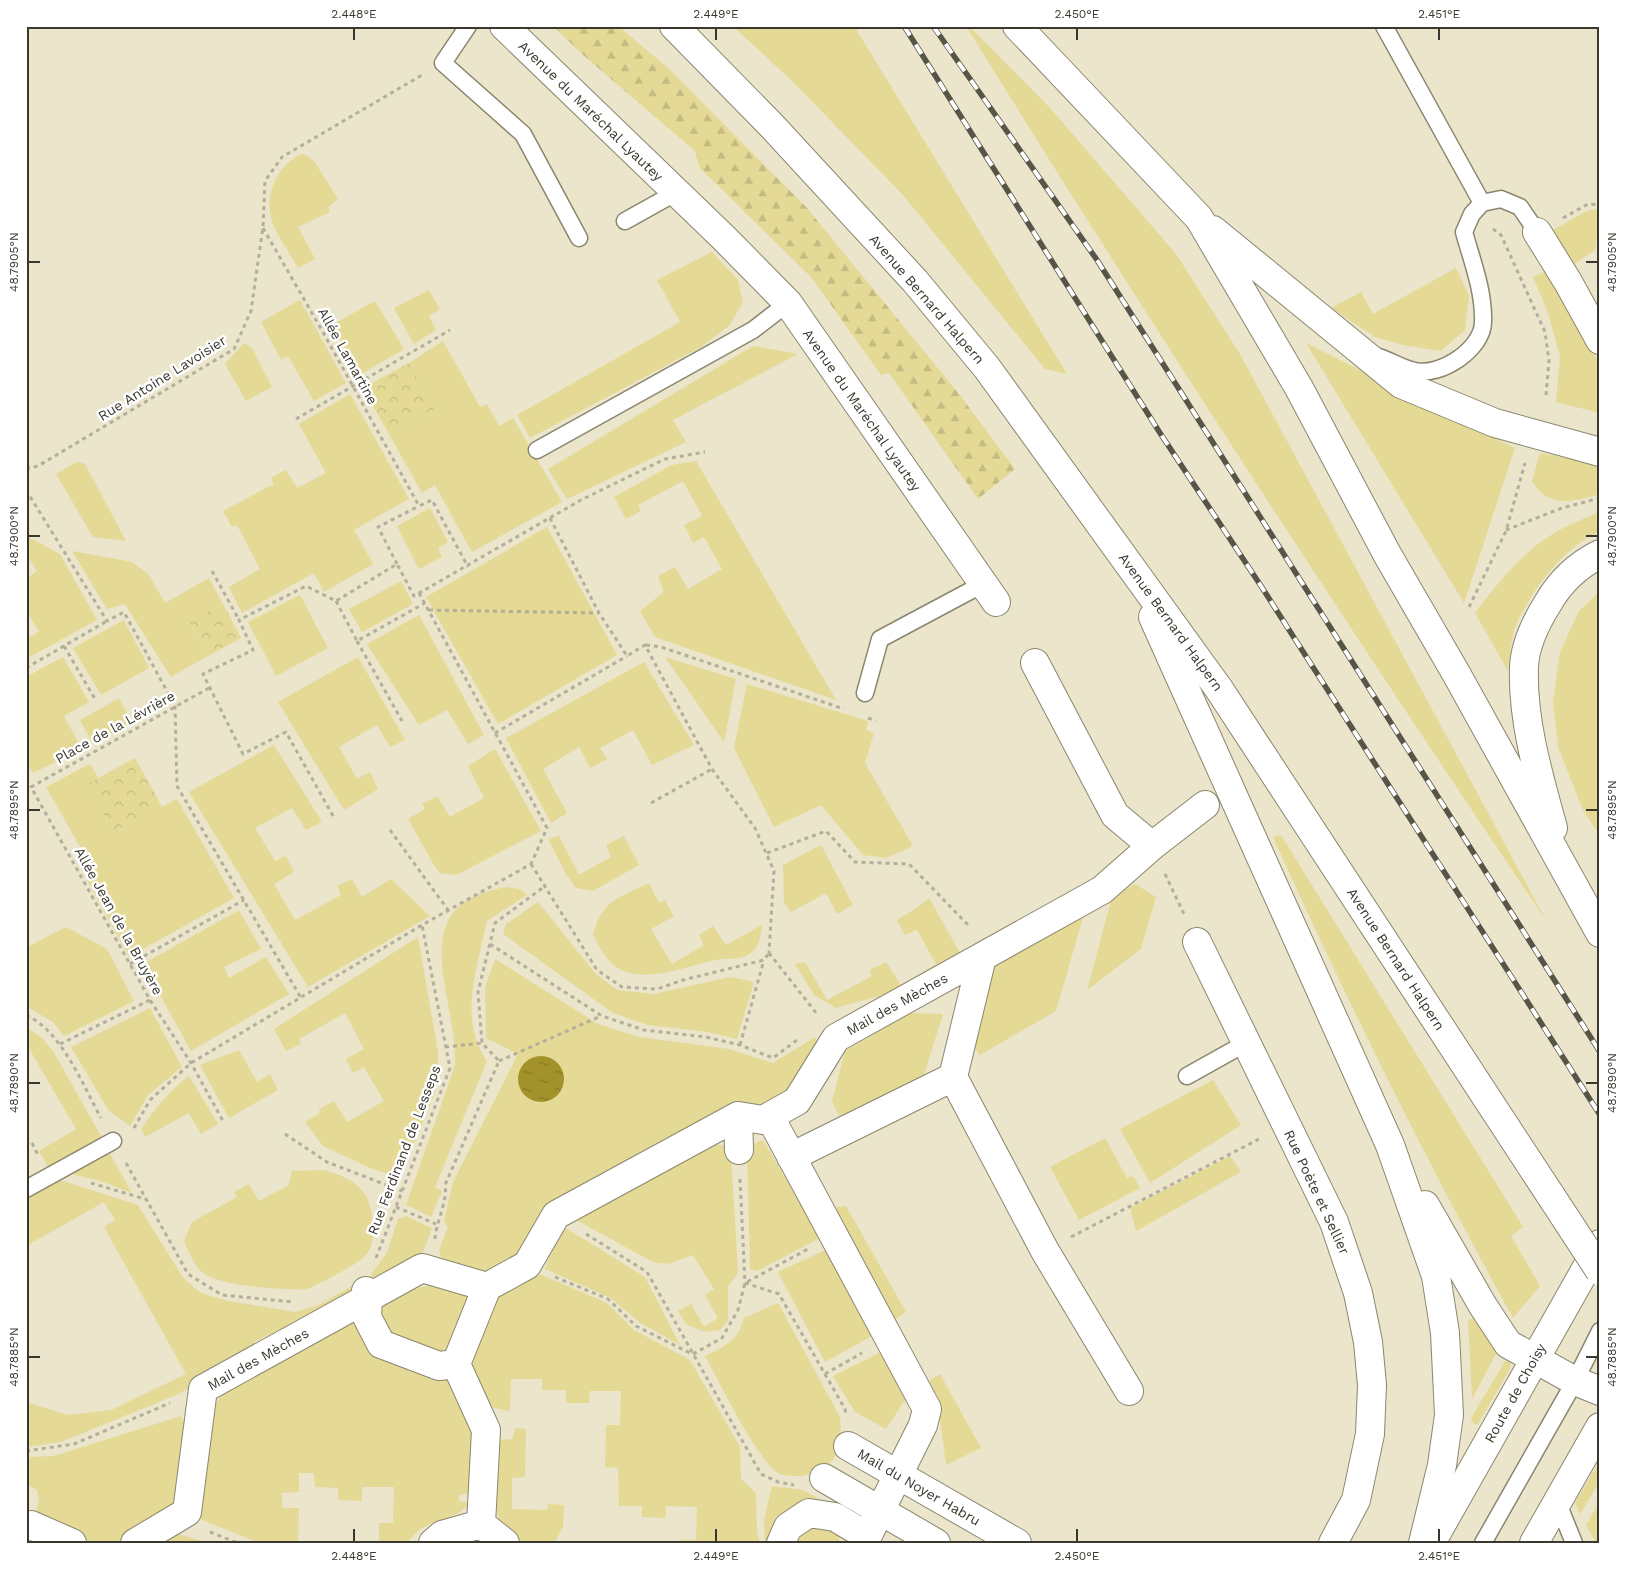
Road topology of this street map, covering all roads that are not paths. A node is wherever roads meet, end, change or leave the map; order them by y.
1 (468, 26) edge
2 (504, 26) edge
3 (674, 26) edge
4 (1017, 26) edge
5 (1384, 26) edge
6 (676, 192) junction
7 (1482, 203) junction
8 (1199, 218) junction
9 (625, 221) dead end
10 (1546, 227) joint
11 (578, 238) dead end
12 (788, 304) junction
13 (1600, 340) edge
14 (1354, 347) junction
15 (537, 450) dead end
16 (1600, 452) edge
17 (1600, 554) edge
18 (1130, 565) junction
19 (990, 593) joint
20 (1035, 664) dead end
21 (865, 693) road end
22 (1205, 805) dead end
23 (1152, 846) junction
24 (1567, 878) junction
25 (1600, 933) edge
26 (1197, 942) road end
27 (987, 954) junction
28 (1246, 1043) junction
29 (1187, 1076) dead end
30 (953, 1077) junction
31 (738, 1116) junction
32 (770, 1116) junction
33 (1390, 1145) junction
34 (117, 1146) road end
35 (739, 1150) road end
36 (792, 1157) junction
37 (26, 1189) edge
38 (1600, 1244) edge
39 (1600, 1271) edge
40 (487, 1287) junction
41 (367, 1294) junction
42 (1600, 1331) edge
43 (1534, 1359) junction
44 (456, 1364) junction
45 (1575, 1381) junction
46 (1129, 1391) dead end
47 (1600, 1391) edge
48 (1600, 1427) edge
49 (848, 1446) road end
50 (898, 1475) junction
51 (824, 1478) road end
52 (1556, 1501) junction
53 (880, 1510) junction
54 (481, 1524) junction
55 (26, 1527) edge
56 (866, 1540) edge
57 (72, 1543) edge
58 (135, 1543) edge
59 (433, 1543) edge
60 (506, 1543) edge
61 (781, 1543) edge
62 (936, 1543) edge
63 (1017, 1543) edge
64 (1333, 1543) edge
65 (1423, 1543) edge
66 (1431, 1543) edge
67 (1483, 1543) edge
68 (1534, 1543) edge
69 (1574, 1543) edge

1 - 11 lane
2 - 6 main road, Avenue du Maréchal Lyautey
3 - 18 main road, Avenue Bernard Halpern
4 - 8 main road
5 - 7 lane
6 - 9 lane
6 - 12 main road, Avenue du Maréchal Lyautey
7 - 10 lane
7 - 14 lane
8 - 14 main road
8 - 24 main road
10 - 13 main road
12 - 15 lane
12 - 19 main road, Avenue du Maréchal Lyautey
14 - 16 main road
17 - 24 main road
18 - 33 main road
18 - 39 main road, Avenue Bernard Halpern, bridge
19 - 21 lane
20 - 23 main road
22 - 23 main road, Mail des Mèches
23 - 27 main road, Mail des Mèches
24 - 25 main road
26 - 28 main road, Rue Poète et Sellier
27 - 30 main road
27 - 32 main road, Mail des Mèches
28 - 29 lane
28 - 64 main road, Rue Poète et Sellier
30 - 36 main road
30 - 46 main road
31 - 32 main road, Mail des Mèches
31 - 35 main road
31 - 40 main road
32 - 36 main road
33 - 43 main road
33 - 65 main road
34 - 37 lane
36 - 50 main road
38 - 43 main road, Route de Choisy
40 - 41 main road, Mail des Mèches
40 - 44 main road
41 - 44 main road
41 - 58 main road, Mail des Mèches
42 - 45 lane
43 - 45 main road
43 - 66 main road, Route de Choisy
44 - 54 main road
45 - 47 main road
45 - 67 lane
48 - 52 main road
49 - 50 main road, Mail du Noyer Habru
50 - 53 main road
50 - 63 main road, Mail du Noyer Habru
51 - 53 main road
52 - 68 main road
52 - 69 lane
53 - 56 main road
53 - 62 main road
54 - 59 main road
54 - 60 main road
55 - 57 main road
56 - 61 main road

